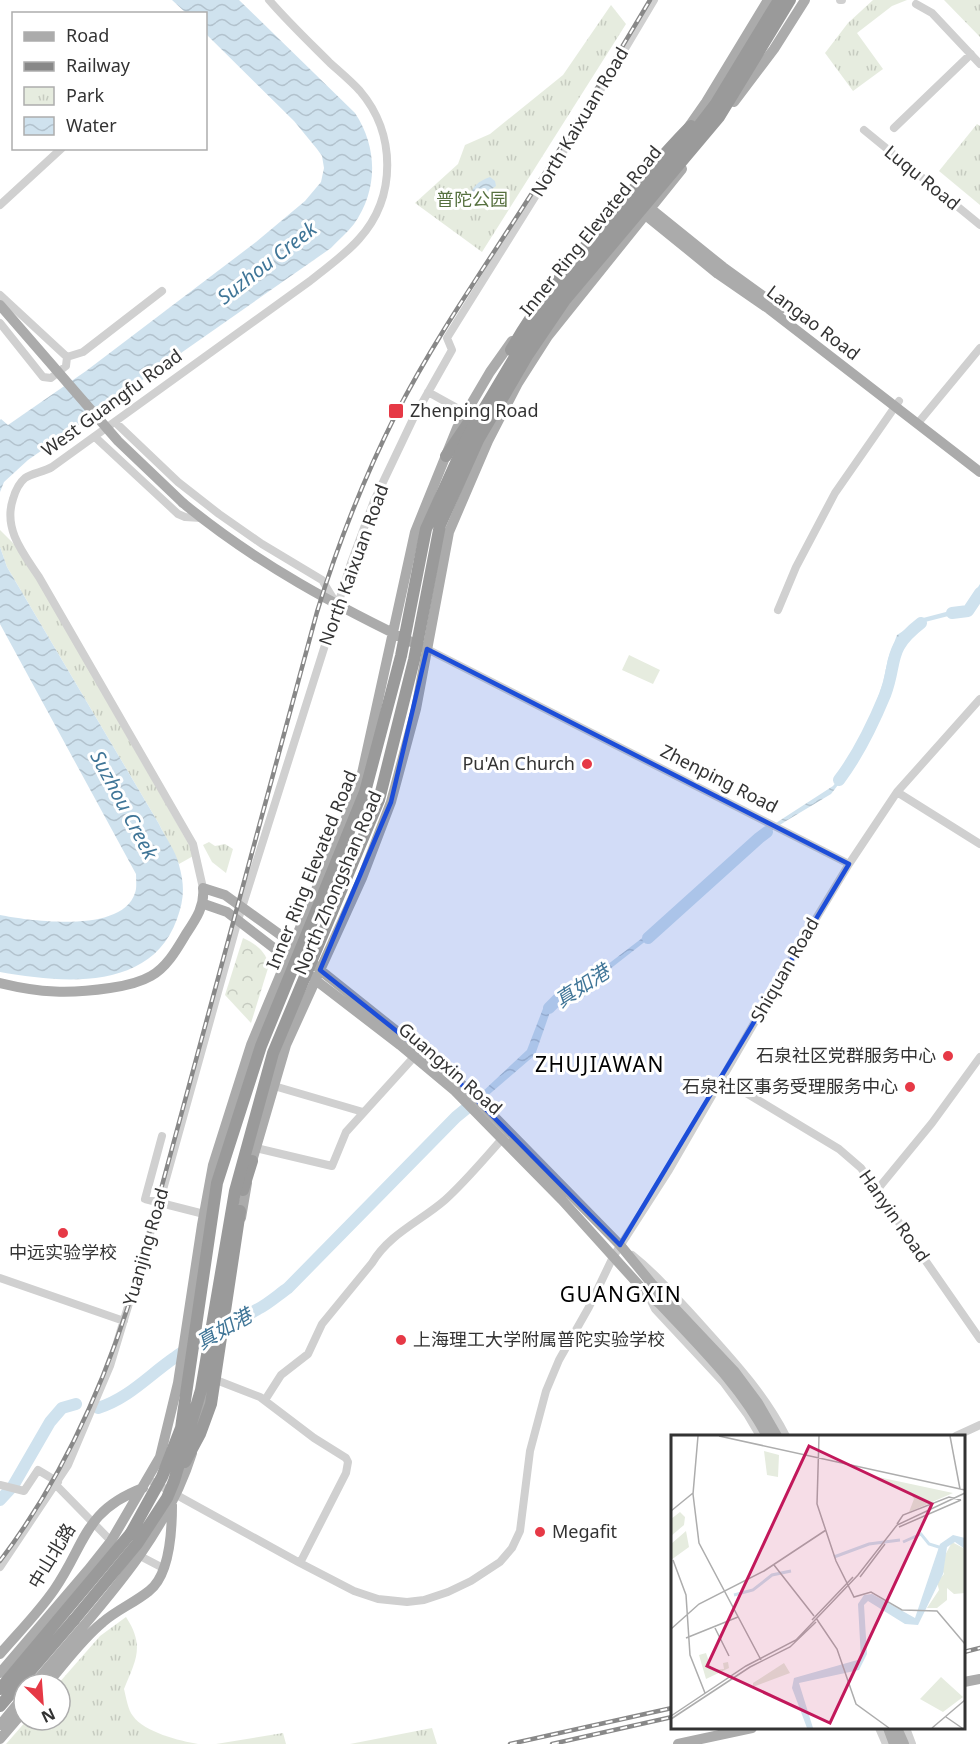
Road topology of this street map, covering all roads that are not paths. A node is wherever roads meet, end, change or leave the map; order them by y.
1 (269, 0) edge
2 (654, 0) edge
3 (768, 0) edge
4 (779, 0) edge
5 (790, 0) edge
6 (806, 0) edge
7 (916, 4) dead end
8 (790, 25) junction
9 (971, 54) junction
10 (980, 64) edge
11 (715, 105) junction
12 (894, 128) dead end
13 (864, 130) dead end
14 (60, 150) edge
15 (629, 196) junction
16 (0, 205) edge
17 (649, 213) junction
18 (980, 225) edge
19 (162, 291) dead end
20 (0, 295) edge
21 (0, 305) edge
22 (0, 323) edge
23 (980, 348) edge
24 (67, 357) junction
25 (428, 392) junction
26 (897, 404) junction
27 (470, 413) junction
28 (920, 421) junction
29 (115, 422) junction
30 (95, 437) junction
31 (446, 456) joint
32 (980, 464) edge
33 (980, 472) edge
34 (201, 518) junction
35 (338, 606) junction
36 (778, 610) dead end
37 (392, 633) junction
38 (427, 649) junction
39 (980, 699) edge
40 (897, 792) junction
41 (980, 844) edge
42 (849, 864) junction
43 (203, 888) junction
44 (204, 904) junction
45 (243, 906) junction
46 (238, 920) junction
47 (292, 944) junction
48 (286, 958) junction
49 (320, 970) junction
50 (315, 981) junction
51 (0, 983) edge
52 (414, 1057) junction
53 (980, 1057) edge
54 (723, 1079) junction
55 (274, 1086) junction
56 (471, 1100) junction
57 (363, 1112) junction
58 (497, 1126) junction
59 (162, 1136) dead end
60 (502, 1138) junction
61 (256, 1148) junction
62 (252, 1161) junction
63 (877, 1190) junction
64 (159, 1204) junction
65 (204, 1214) junction
66 (620, 1245) junction
67 (613, 1257) junction
68 (0, 1278) edge
69 (647, 1294) junction
70 (677, 1317) junction
71 (124, 1321) junction
72 (980, 1339) edge
73 (209, 1378) junction
74 (266, 1400) junction
75 (980, 1425) edge
76 (759, 1435) edge
77 (766, 1435) edge
78 (776, 1435) edge
79 (785, 1435) edge
80 (960, 1435) edge
81 (57, 1484) junction
82 (146, 1484) junction
83 (0, 1485) edge
84 (172, 1499) junction
85 (93, 1522) junction
86 (111, 1541) junction
87 (140, 1556) junction
88 (300, 1563) junction
89 (0, 1568) edge
90 (164, 1568) junction
91 (0, 1654) edge
92 (44, 1672) edge
93 (57, 1672) edge
94 (0, 1673) edge
95 (980, 1678) edge
96 (965, 1682) edge
97 (0, 1689) edge
98 (0, 1706) edge
99 (12, 1710) edge
100 (0, 1725) edge
101 (12, 1725) edge
102 (747, 1729) edge
103 (879, 1729) edge
104 (888, 1729) edge
105 (897, 1729) edge
106 (906, 1729) edge
107 (0, 1739) edge
108 (678, 1744) edge
109 (886, 1744) edge
110 (894, 1744) edge
111 (904, 1744) edge
112 (912, 1744) edge

1 - 29 street, West Guangfu Road
2 - 25 street, North Kaixuan Road
3 - 8 street
3 - 15 main road
4 - 11 highway, Inner Ring Elevated Road, bridge
5 - 84 highway, Inner Ring Elevated Road, bridge
6 - 8 main road, North Zhongshan Road
7 - 9 street
8 - 17 main road, North Zhongshan Road
9 - 10 street
9 - 12 street
11 - 27 highway, bridge
11 - 97 highway, Inner Ring Elevated Road, bridge
13 - 18 street, Luqu Road
14 - 16 street
15 - 17 main road, Langao Road
15 - 27 main road
17 - 26 main road, Langao Road
17 - 38 main road, North Zhongshan Road
19 - 24 street
20 - 24 street
21 - 34 main road, Zhenping Road, bridge
22 - 24 street
23 - 28 street
25 - 27 street
25 - 35 street, North Kaixuan Road
26 - 28 main road, Langao Road
26 - 36 street
27 - 31 highway
28 - 32 main road, Langao Road
28 - 33 main road, Langao Road
29 - 30 street, West Guangfu Road
29 - 35 street
30 - 34 street
30 - 43 street, West Guangfu Road
31 - 37 main road, North Zhongshan Road
34 - 35 main road, Zhenping Road
35 - 37 main road, Zhenping Road
35 - 45 street, North Kaixuan Road
37 - 38 main road, Zhenping Road
37 - 47 main road, North Zhongshan Road
38 - 42 street, Zhenping Road
38 - 49 main road, North Zhongshan Road
39 - 40 street, Shiquan Road
40 - 41 street
40 - 42 street, Shiquan Road
42 - 54 street, Shiquan Road
43 - 44 main road, West Guangfu Road
43 - 45 main road, Guangxin Road
44 - 46 main road, Guangxin Road
44 - 51 main road
45 - 46 street, Yuanjing Road
45 - 47 main road, Guangxin Road
46 - 48 main road, Guangxin Road
46 - 64 street, Yuanjing Road
47 - 48 main road, North Zhongshan Road
47 - 49 main road, Guangxin Road
48 - 50 main road, Guangxin Road
48 - 65 main road, North Zhongshan Road
49 - 50 main road, North Zhongshan Road
49 - 56 main road, Guangxin Road
50 - 52 main road, Guangxin Road
50 - 55 main road, North Zhongshan Road
52 - 56 main road, Guangxin Road
52 - 57 street
53 - 63 street
54 - 63 street, Hanyin Road
54 - 66 street, Shiquan Road
55 - 57 street
55 - 61 main road, North Zhongshan Road
56 - 58 main road, Guangxin Road
57 - 61 street
58 - 60 main road, Guangxin Road
58 - 66 main road, Guangxin Road
59 - 64 street
60 - 67 main road, Guangxin Road
60 - 74 street
61 - 62 main road, North Zhongshan Road
62 - 73 main road, North Zhongshan Road, bridge
62 - 84 highway, bridge
63 - 72 street, Hanyin Road
64 - 65 street
64 - 71 street, Yuanjing Road
65 - 82 main road, North Zhongshan Road
66 - 67 street, Shiquan Road
66 - 70 main road, Guangxin Road
66 - 79 street, Guangxin Road
67 - 69 main road, Guangxin Road
67 - 88 street, Shiquan Road
68 - 71 street
69 - 70 main road, Guangxin Road
69 - 76 street, Guangxin Road
70 - 77 main road, Guangxin Road
70 - 78 main road, Guangxin Road
71 - 81 street, Yuanjing Road
73 - 74 street
73 - 84 main road, North Zhongshan Road
74 - 88 street
75 - 80 street
81 - 83 street
81 - 85 street
81 - 89 street, Yuanjing Road
82 - 84 street, Shiquan Road
82 - 85 main road, 中山北路
82 - 86 main road, North Zhongshan Road
84 - 87 main road, North Zhongshan Road
84 - 88 street, Shiquan Road
84 - 90 main road
84 - 98 highway, Inner Ring Elevated Road, bridge
85 - 86 street
85 - 91 main road, 中山北路
86 - 94 main road, North Zhongshan Road
87 - 90 street
87 - 92 main road, North Zhongshan Road
90 - 93 main road
95 - 96 main road
99 - 100 main road
101 - 107 main road
102 - 108 main road
103 - 109 street
104 - 110 main road
105 - 111 main road
106 - 112 street

